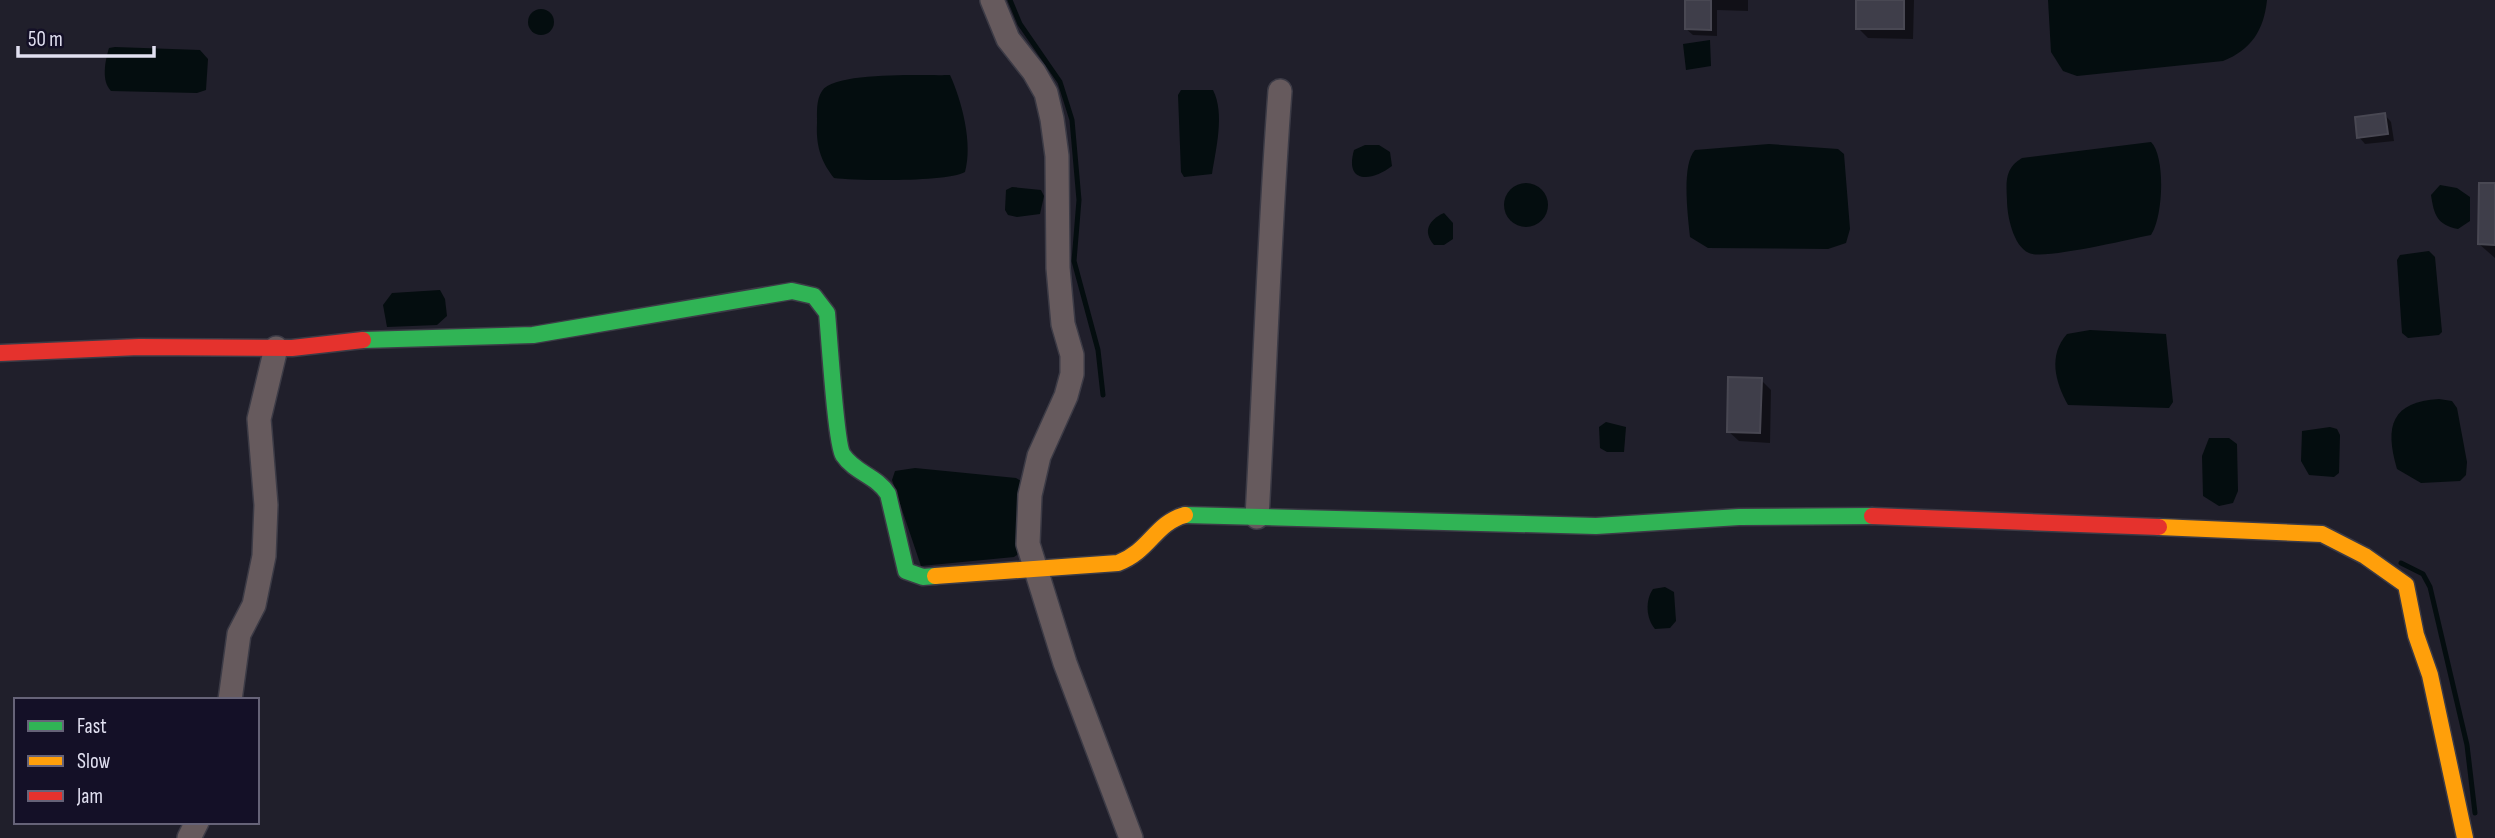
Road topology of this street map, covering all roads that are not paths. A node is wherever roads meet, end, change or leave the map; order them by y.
1 (992, 0) edge
2 (1280, 91) dead end
3 (276, 348) junction
4 (0, 353) edge
5 (1257, 517) junction
6 (1035, 569) junction
7 (230, 698) edge
8 (1131, 838) edge
9 (2465, 838) edge

1 - 6 street
2 - 5 street
3 - 4 street
3 - 6 street
3 - 7 street
5 - 6 street
5 - 9 street
6 - 8 street

